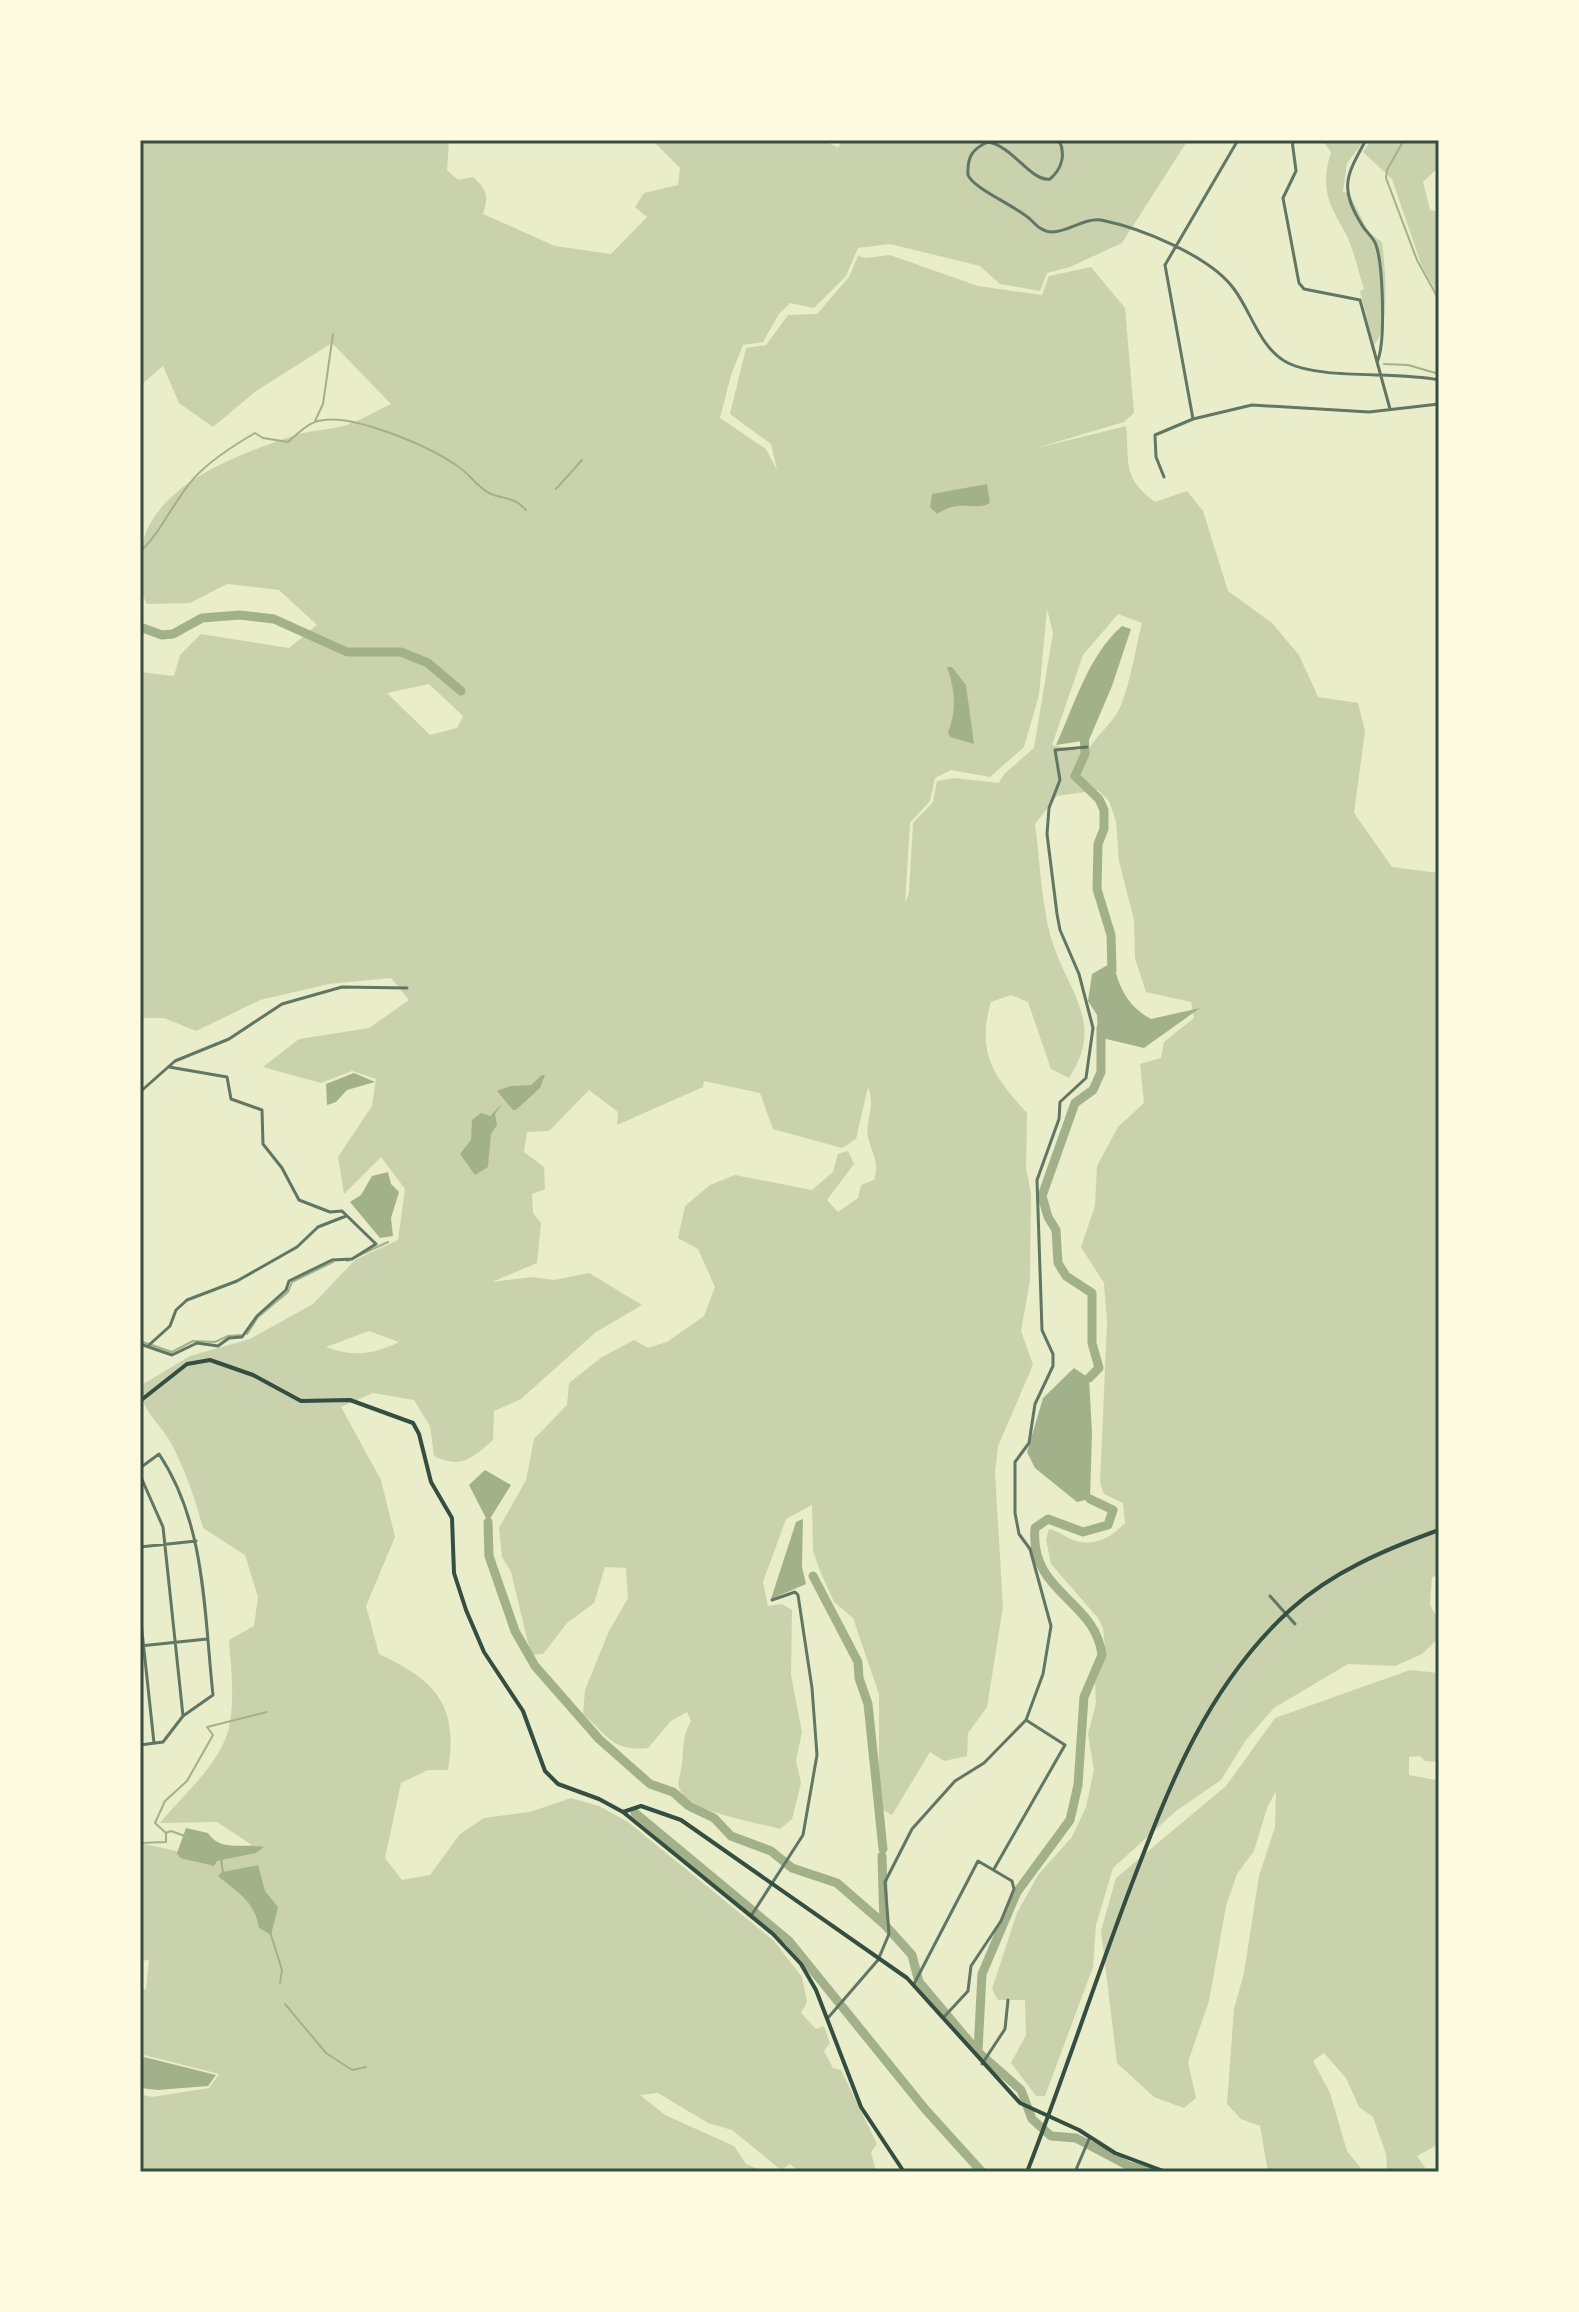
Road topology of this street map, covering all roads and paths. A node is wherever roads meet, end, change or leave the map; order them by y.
1 (1059, 140) edge
2 (1238, 140) edge
3 (1292, 140) edge
4 (1366, 140) edge
5 (1173, 247) junction
6 (1377, 362) junction
7 (1380, 373) junction
8 (1439, 380) edge
9 (1439, 404) edge
10 (1390, 409) junction
11 (1193, 419) junction
12 (1164, 477) dead end
13 (1087, 747) dead end
14 (407, 988) dead end
15 (169, 1067) junction
16 (140, 1092) edge
17 (346, 1216) junction
18 (140, 1344) edge
19 (149, 1345) junction
20 (140, 1401) edge
21 (140, 1468) edge
22 (140, 1475) edge
23 (1439, 1530) edge
24 (196, 1541) junction
25 (165, 1545) junction
26 (140, 1547) edge
27 (1270, 1596) dead end
28 (772, 1600) dead end
29 (140, 1613) edge
30 (1295, 1624) dead end
31 (207, 1639) junction
32 (176, 1642) junction
33 (142, 1646) edge
34 (183, 1716) junction
35 (1026, 1720) junction
36 (154, 1743) junction
37 (140, 1745) edge
38 (623, 1812) junction
39 (994, 1869) junction
40 (773, 1886) junction
41 (751, 1916) junction
42 (879, 1958) junction
43 (914, 1984) junction
44 (1008, 2000) dead end
45 (945, 2016) junction
46 (827, 2019) junction
47 (982, 2064) junction
48 (1089, 2139) junction
49 (904, 2172) edge
50 (1027, 2172) edge
51 (1075, 2172) edge
52 (1166, 2172) edge

1 - 5 street
2 - 5 street
3 - 6 street
4 - 6 street
5 - 7 street
5 - 11 street
6 - 7 street
7 - 8 street
7 - 10 street
9 - 10 street
10 - 11 street
11 - 12 street
13 - 35 street
14 - 15 street
15 - 16 street
15 - 17 street
17 - 19 street
17 - 19 street
18 - 19 street
20 - 38 main road
21 - 24 street
22 - 25 street
23 - 50 main road
24 - 25 street
24 - 31 street
25 - 26 street
25 - 32 street
27 - 30 street
28 - 40 street
29 - 33 street
31 - 32 street
31 - 34 street
32 - 33 street
32 - 34 street
33 - 36 street
34 - 36 street
35 - 39 street
35 - 42 street
36 - 37 street
38 - 40 main road
38 - 41 main road
39 - 43 street
39 - 45 street
40 - 41 street
40 - 42 main road
41 - 46 main road
42 - 43 main road
42 - 46 street
43 - 45 main road
44 - 47 street
45 - 47 main road
46 - 49 main road
47 - 48 main road
48 - 51 street
48 - 52 main road

